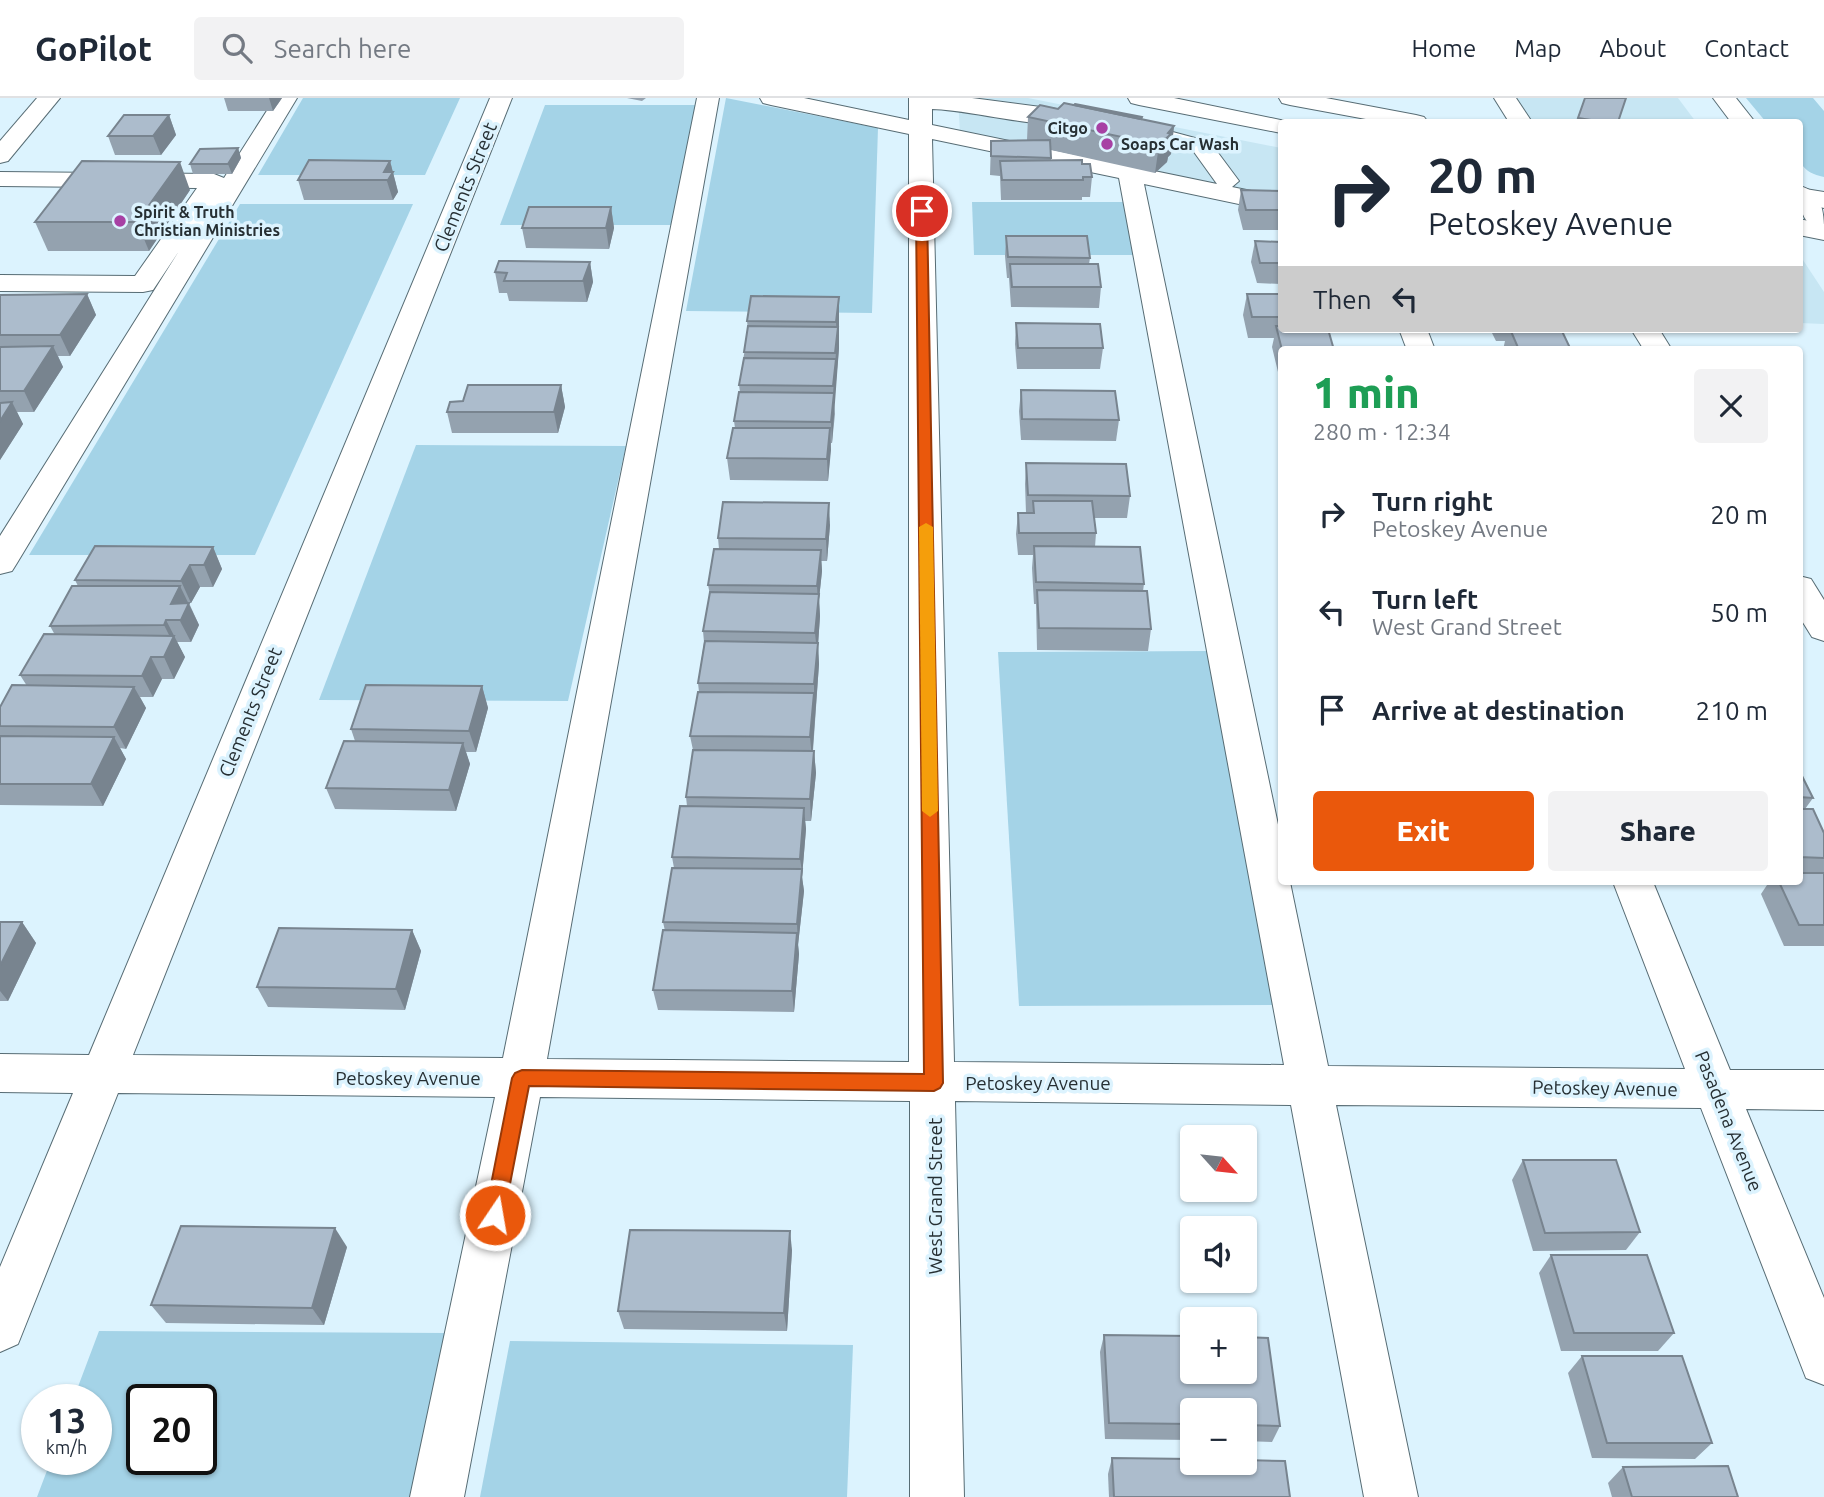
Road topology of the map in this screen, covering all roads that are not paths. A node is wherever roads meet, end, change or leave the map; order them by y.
1 (49, 98) edge
2 (286, 98) edge
3 (501, 98) edge
4 (708, 98) edge
5 (771, 98) edge
6 (1139, 98) edge
7 (1290, 98) edge
8 (1505, 98) edge
9 (1724, 98) edge
10 (1230, 107) edge
11 (920, 110) edge
12 (1057, 114) edge
13 (1334, 119) edge
14 (1400, 119) edge
15 (1518, 119) edge
16 (1741, 119) edge
17 (1278, 125) edge
18 (1020, 136) dead end
19 (1134, 147) junction
20 (1202, 147) junction
21 (0, 156) edge
22 (0, 179) edge
23 (1227, 181) dead end
24 (1806, 196) edge
25 (1278, 204) edge
26 (1824, 224) edge
27 (1803, 228) edge
28 (1824, 232) edge
29 (0, 283) edge
30 (0, 563) edge
31 (1803, 594) edge
32 (1824, 629) edge
33 (1634, 885) edge
34 (0, 1073) edge
35 (103, 1074) junction
36 (522, 1078) junction
37 (934, 1083) junction
38 (1310, 1085) junction
39 (1716, 1089) junction
40 (1824, 1090) edge
41 (0, 1326) edge
42 (1824, 1360) edge
43 (437, 1497) edge
44 (937, 1497) edge
45 (1391, 1497) edge

1 - 21 main road
2 - 30 main road
3 - 35 main road, Clements Street
4 - 36 main road
5 - 11 main road
6 - 10 main road
7 - 14 main road
8 - 15 main road
9 - 16 main road
10 - 13 main road
10 - 17 main road
10 - 20 main road
11 - 12 main road
11 - 19 main road
11 - 37 main road, West Grand Street
12 - 18 main road
19 - 20 main road
19 - 25 main road
19 - 38 main road
20 - 23 main road
22 - 29 main road
24 - 26 main road
27 - 28 main road
31 - 32 main road
33 - 39 main road, Pasadena Avenue
34 - 35 main road, Petoskey Avenue
35 - 36 main road, Petoskey Avenue
35 - 41 main road, Clements Street
36 - 37 main road, Petoskey Avenue
36 - 43 main road
37 - 38 main road, Petoskey Avenue
37 - 44 main road, West Grand Street
38 - 39 main road, Petoskey Avenue
38 - 45 main road
39 - 40 main road, Petoskey Avenue
39 - 42 main road, Pasadena Avenue

